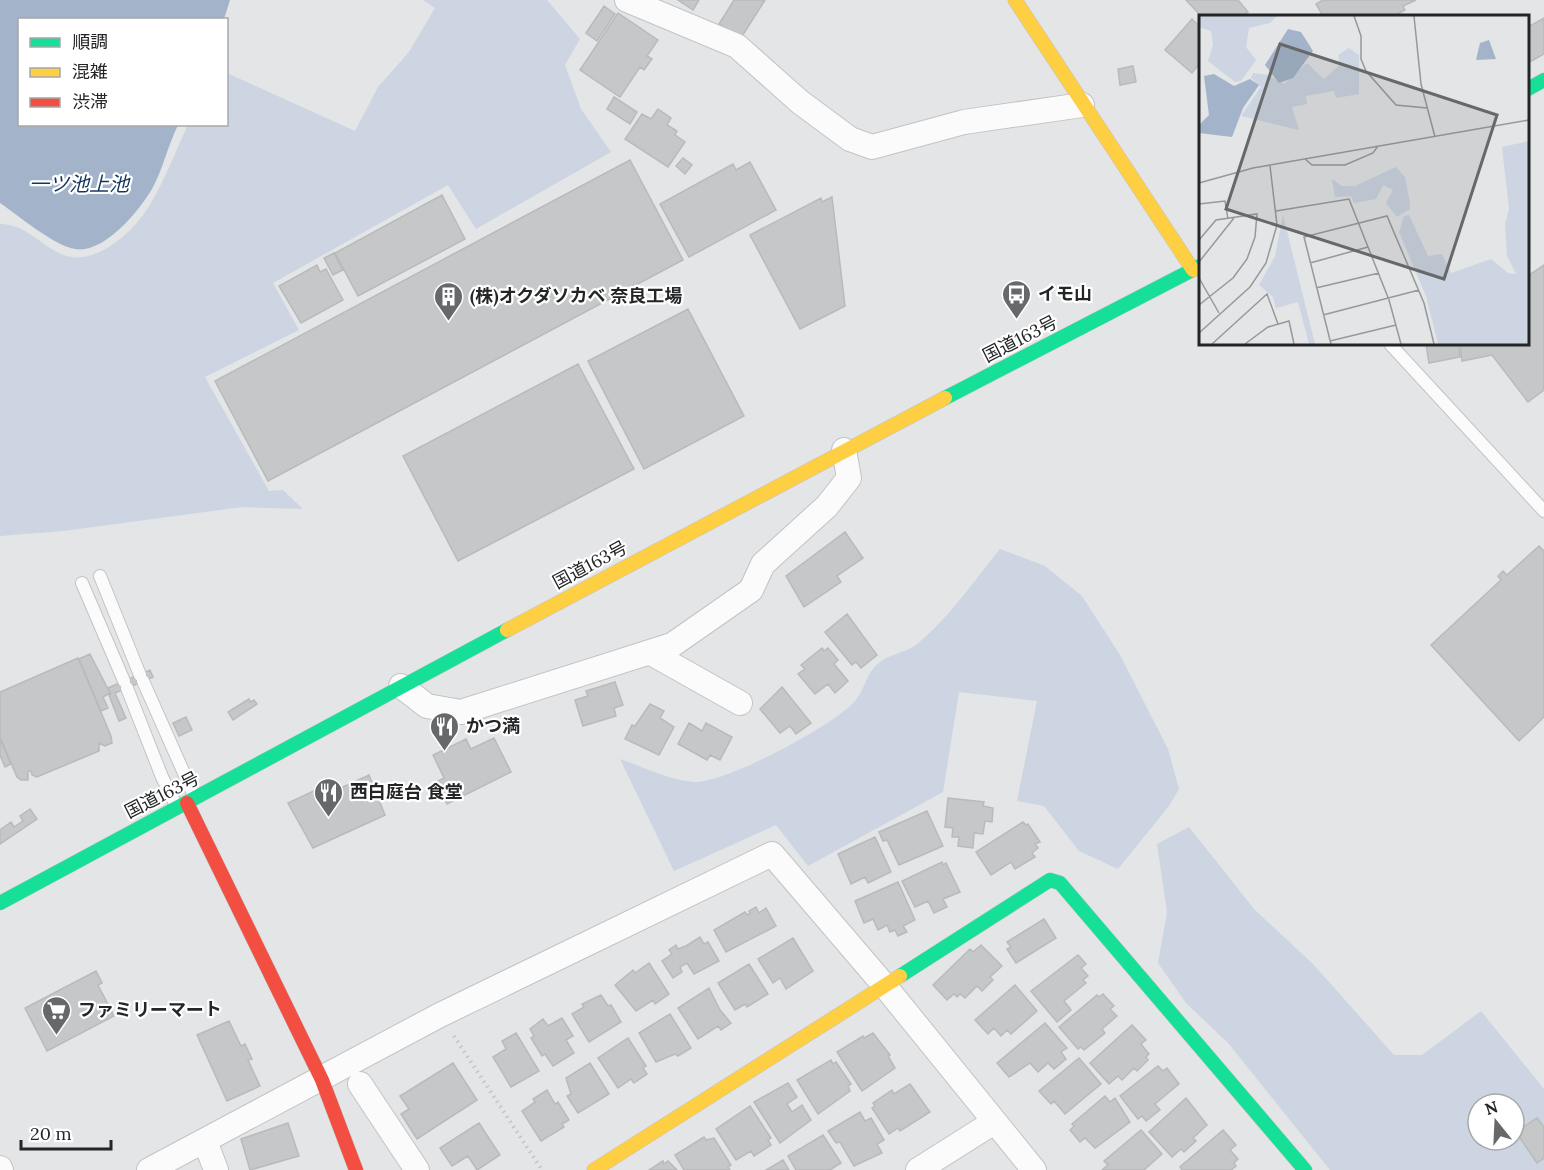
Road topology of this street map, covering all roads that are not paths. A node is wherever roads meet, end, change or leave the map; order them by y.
1 (627, 0) edge
2 (1016, 0) edge
3 (1544, 80) edge
4 (1529, 88) edge
5 (1082, 105) junction
6 (1197, 268) edge
7 (1391, 345) edge
8 (844, 450) junction
9 (1544, 511) edge
10 (100, 576) dead end
11 (82, 583) dead end
12 (651, 652) junction
13 (401, 686) junction
14 (740, 703) dead end
15 (186, 804) junction
16 (0, 903) edge
17 (884, 985) junction
18 (322, 1080) junction
19 (360, 1084) dead end
20 (994, 1122) junction
21 (205, 1141) junction
22 (149, 1170) edge
23 (216, 1170) edge
24 (356, 1170) edge
25 (417, 1170) edge
26 (594, 1170) edge
27 (918, 1170) edge
28 (1034, 1170) edge
29 (1305, 1170) edge

1 - 5 street
2 - 5 main road
3 - 4 main road
5 - 6 main road
6 - 8 main road, 国道163号
7 - 9 lane
8 - 12 street
8 - 13 main road, 国道163号
10 - 15 lane
11 - 15 lane
12 - 13 street
12 - 14 street
13 - 15 main road, 国道163号
15 - 16 main road, 国道163号
15 - 18 main road
17 - 18 street
17 - 20 street
17 - 26 main road
17 - 29 main road
18 - 21 street
18 - 24 main road
19 - 25 street
20 - 27 street
20 - 28 street
21 - 22 street
21 - 23 street

